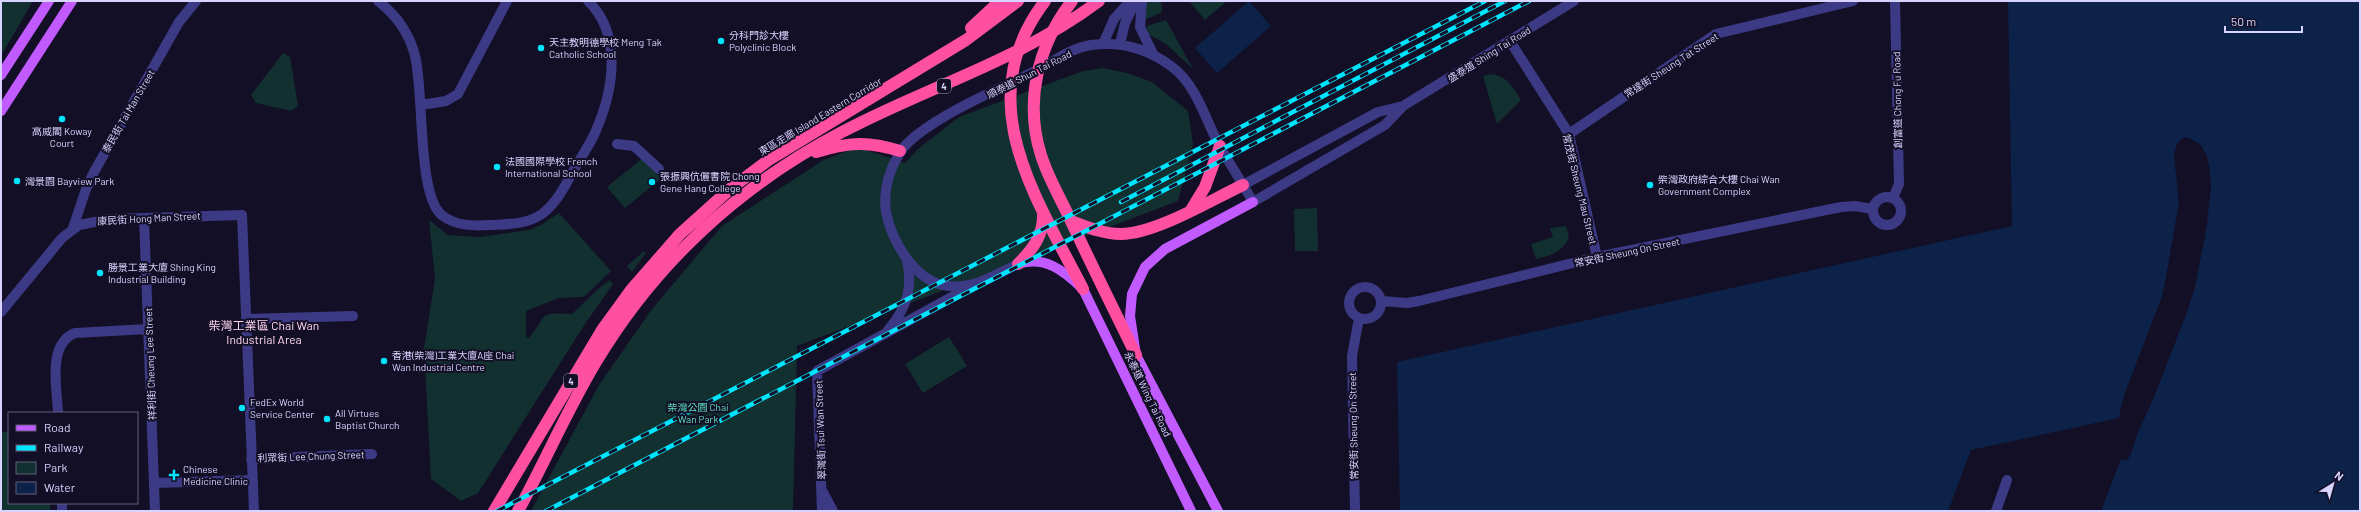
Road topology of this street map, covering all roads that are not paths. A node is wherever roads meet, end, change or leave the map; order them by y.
1 (49, 1) edge
2 (72, 1) edge
3 (196, 1) edge
4 (378, 1) edge
5 (507, 1) edge
6 (588, 1) edge
7 (1000, 1) edge
8 (1018, 1) edge
9 (1045, 1) edge
10 (1072, 1) edge
11 (1099, 1) edge
12 (1130, 1) edge
13 (1136, 1) edge
14 (1142, 1) edge
15 (1574, 1) edge
16 (1853, 1) edge
17 (1895, 1) edge
18 (1510, 41) junction
19 (1103, 44) junction
20 (1120, 44) junction
21 (1153, 54) junction
22 (933, 60) junction
23 (1, 75) edge
24 (421, 105) junction
25 (1403, 106) junction
26 (1, 111) edge
27 (1569, 134) junction
28 (618, 144) dead end
29 (1220, 146) junction
30 (900, 151) junction
31 (786, 165) junction
32 (659, 169) dead end
33 (1243, 185) junction
34 (1893, 198) junction
35 (1253, 202) junction
36 (1872, 209) junction
37 (1043, 210) junction
38 (1190, 210) junction
39 (242, 215) joint
40 (144, 218) junction
41 (1071, 221) junction
42 (73, 228) junction
43 (1597, 257) junction
44 (907, 258) junction
45 (1018, 264) junction
46 (976, 284) junction
47 (1083, 289) junction
48 (1382, 301) junction
49 (1, 312) edge
50 (353, 316) dead end
51 (1359, 318) junction
52 (246, 319) junction
53 (148, 329) junction
54 (886, 334) junction
55 (1136, 355) junction
56 (58, 412) edge
57 (372, 454) dead end
58 (251, 459) junction
59 (252, 480) junction
60 (2007, 480) dead end
61 (154, 483) junction
62 (822, 488) junction
63 (155, 511) edge
64 (254, 511) edge
65 (494, 511) edge
66 (518, 511) edge
67 (822, 511) edge
68 (833, 511) edge
69 (1191, 511) edge
70 (1218, 511) edge
71 (1355, 511) edge
72 (1996, 511) edge

1 - 23 main road
2 - 26 main road
3 - 42 street, 泰民街 Tai Man Street
4 - 24 street
5 - 24 street
6 - 24 street
7 - 22 highway
8 - 22 highway, 東區走廊 Island Eastern Corridor / 4
9 - 37 highway
10 - 41 highway
11 - 31 highway, 4
12 - 19 street
13 - 20 street
14 - 21 street
15 - 18 street, 盛泰道 Shing Tai Road
16 - 27 street, 常達街 Sheung Tat Street
17 - 34 street, 創富道 Chong Fu Road
18 - 25 street, 盛泰道 Shing Tai Road
18 - 27 street, 常茂街 Sheung Mau Street
19 - 20 street, 順泰道 Shun Tai Road
19 - 30 street, 順泰道 Shun Tai Road
20 - 21 street, 順泰道 Shun Tai Road
21 - 29 street, 順泰道 Shun Tai Road
22 - 65 highway, 東區走廊 Island Eastern Corridor / 4
25 - 33 street, 盛泰道 Shing Tai Road
25 - 35 street, 盛泰道 Shing Tai Road
27 - 43 street, 常茂街 Sheung Mau Street
28 - 32 street
29 - 33 street, 順泰道 Shun Tai Road
29 - 38 highway
30 - 31 highway
30 - 44 street, 順泰道 Shun Tai Road
31 - 66 highway, 4
33 - 35 street, 順泰道 Shun Tai Road
33 - 38 highway
34 - 36 street
34 - 36 street
35 - 55 main road, 永泰道 Wing Tai Road
36 - 43 street, 常安街 Sheung On Street
37 - 45 highway
37 - 47 highway
38 - 41 highway
39 - 40 street, 康民街 Hong Man Street
39 - 52 street, 利眾街 Lee Chung Street
40 - 42 street, 康民街 Hong Man Street
40 - 53 street, 祥利街 Cheung Lee Street
41 - 55 highway
42 - 49 street, 康民街 Hong Man Street
43 - 48 street, 常安街 Sheung On Street
44 - 46 street
44 - 54 street, 翠灣街 Tsui Wan Street
45 - 46 street
45 - 47 main road
46 - 54 street
47 - 69 main road, 永泰道 Wing Tai Road
48 - 51 street
48 - 51 street
50 - 52 street
51 - 71 street, 常安街 Sheung On Street
52 - 58 street, 利眾街 Lee Chung Street
53 - 56 street
53 - 61 street, 祥利街 Cheung Lee Street
54 - 62 street, 翠灣街 Tsui Wan Street
55 - 70 main road, 永泰道 Wing Tai Road
57 - 58 street, 利眾街 Lee Chung Street
58 - 59 street, 利眾街 Lee Chung Street
59 - 61 street
59 - 64 street, 利眾街 Lee Chung Street
60 - 72 street
61 - 63 street, 祥利街 Cheung Lee Street
62 - 67 street, 翠灣街 Tsui Wan Street
62 - 68 street, 翠灣街 Tsui Wan Street

